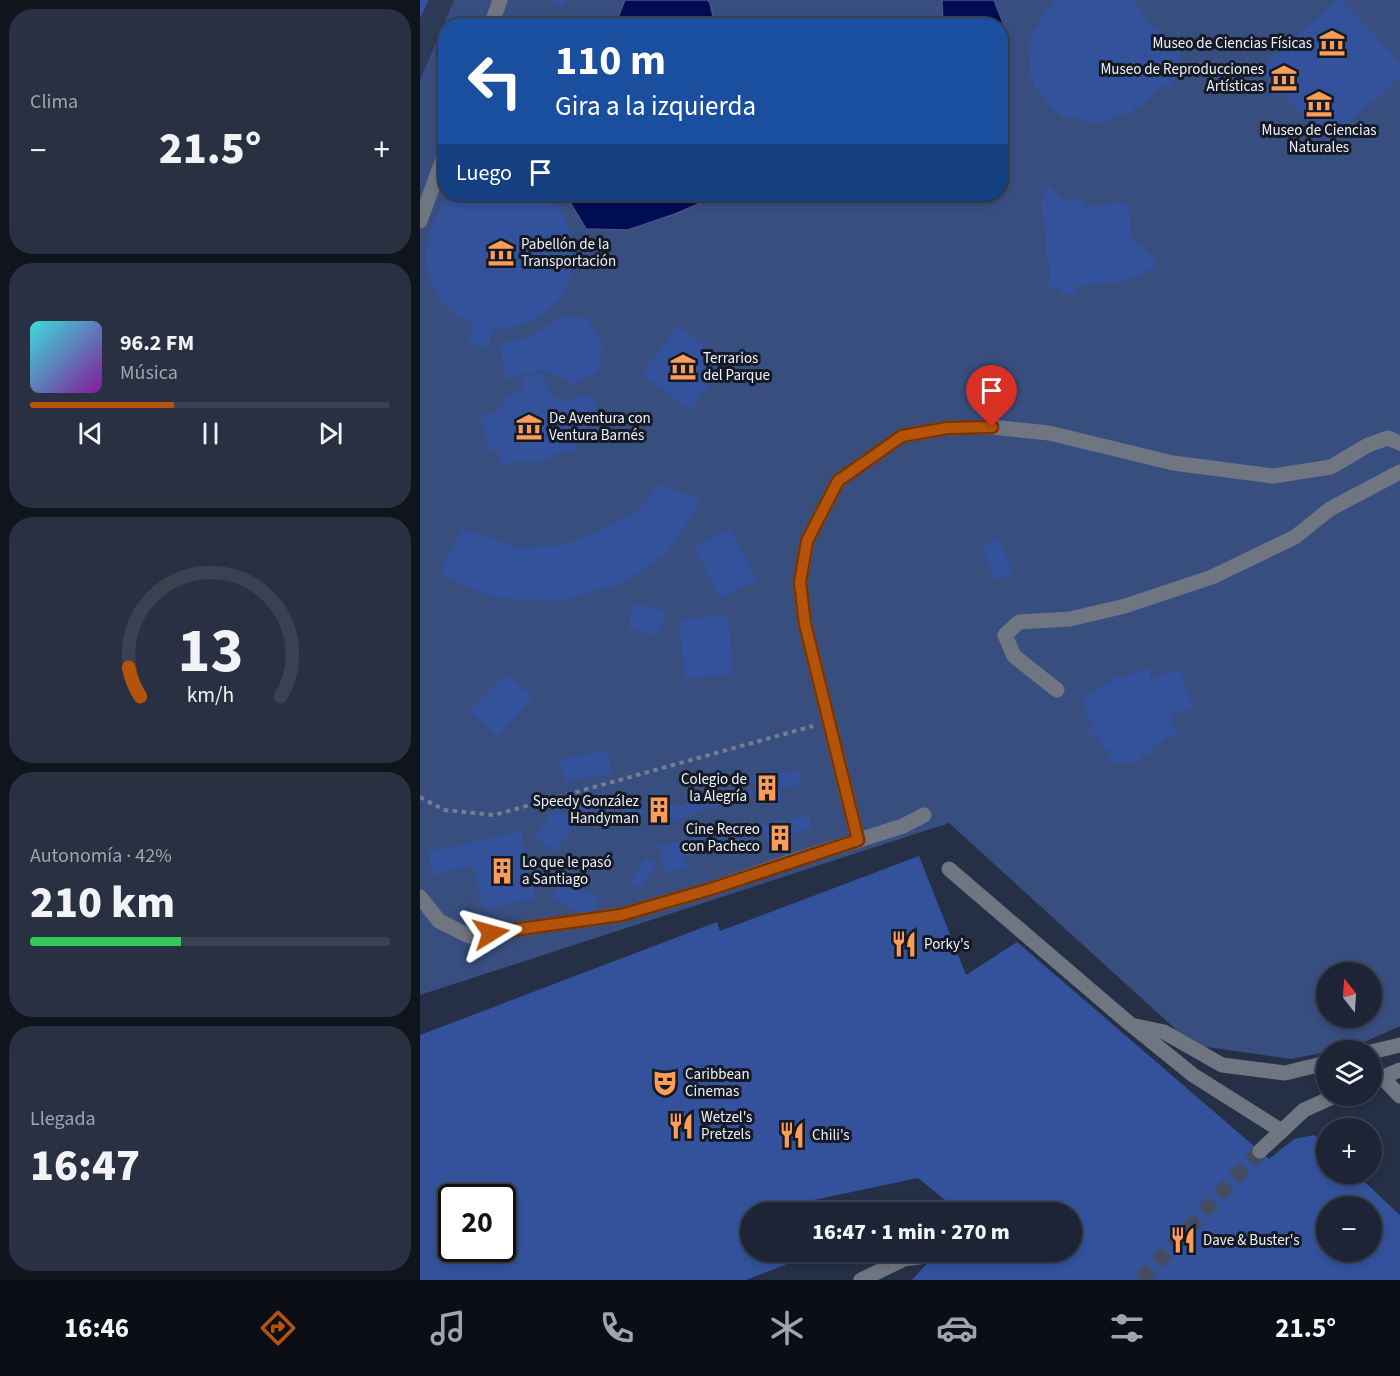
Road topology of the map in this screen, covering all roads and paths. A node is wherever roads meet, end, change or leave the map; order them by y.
1 (500, 0) edge
2 (494, 18) edge
3 (438, 173) edge
4 (420, 221) edge
5 (1400, 443) edge
6 (1400, 472) edge
7 (1057, 690) dead end
8 (828, 722) junction
9 (420, 798) edge
10 (924, 815) dead end
11 (858, 840) junction
12 (949, 869) dead end
13 (420, 897) edge
14 (1130, 1024) junction
15 (1400, 1045) edge
16 (1382, 1049) edge
17 (1316, 1065) edge
18 (1399, 1069) edge
19 (1382, 1078) edge
20 (1382, 1083) edge
21 (1400, 1096) edge
22 (1316, 1105) edge
23 (1280, 1131) junction
24 (1260, 1151) tunnel mouth
25 (898, 1262) edge
26 (861, 1280) edge

1 - 2 lane
3 - 4 lane
5 - 8 lane
6 - 7 lane
8 - 9 path
8 - 11 lane
10 - 11 lane
11 - 13 lane
12 - 14 lane
14 - 17 lane
14 - 23 lane
15 - 16 lane
18 - 19 lane
20 - 21 lane
22 - 23 lane
23 - 24 lane
25 - 26 lane

